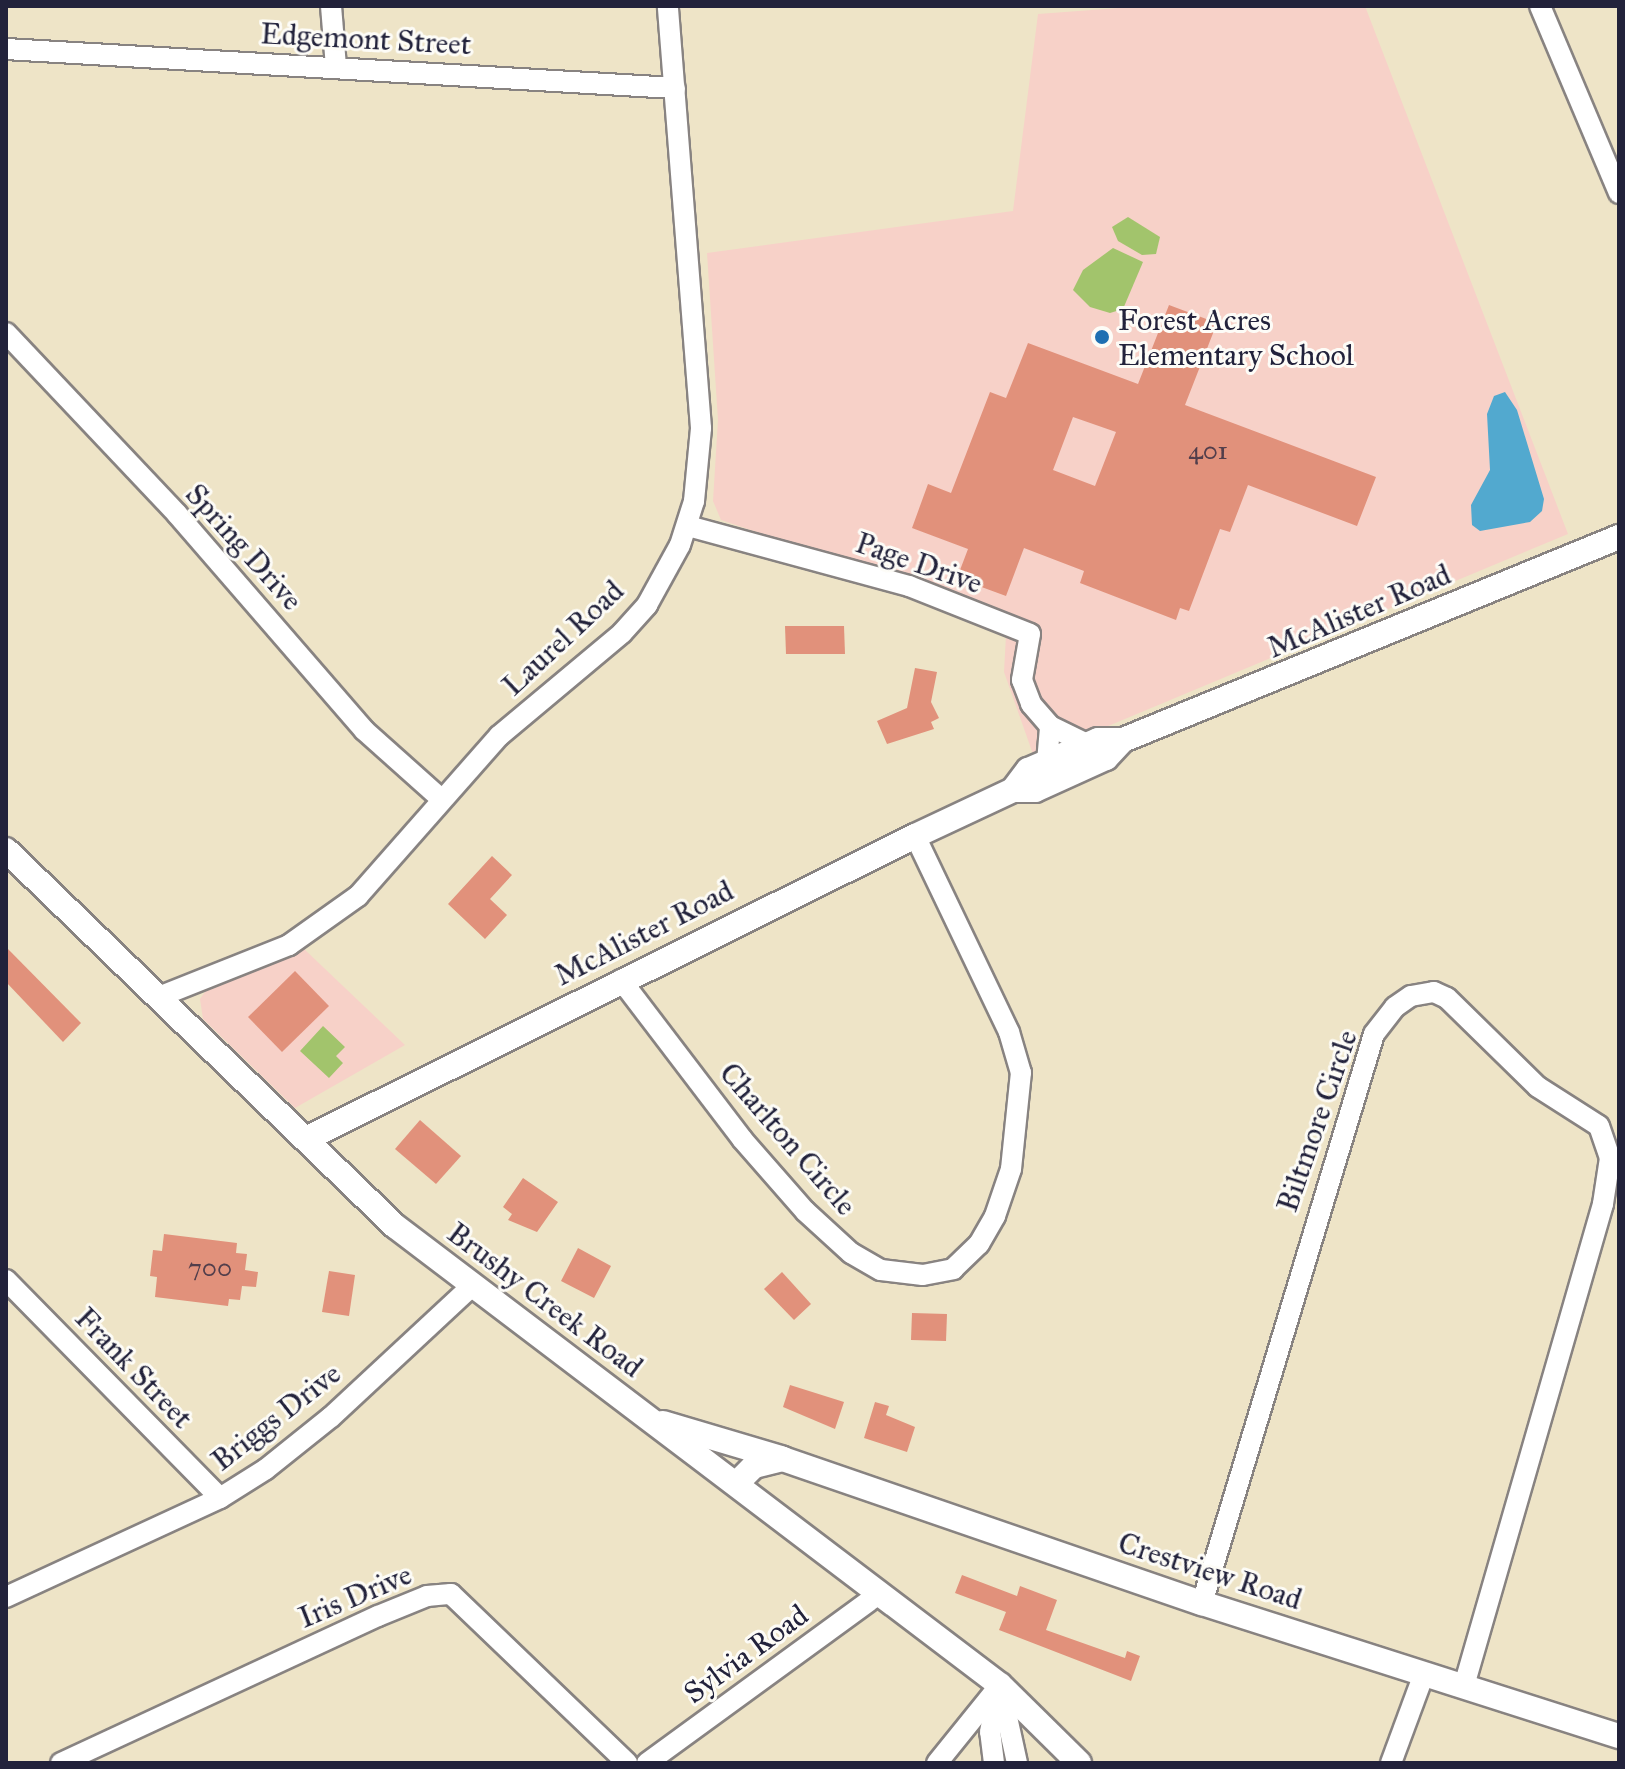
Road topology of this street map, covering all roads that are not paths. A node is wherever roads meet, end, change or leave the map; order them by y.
1 (331, 6) edge
2 (668, 6) edge
3 (1540, 6) edge
4 (6, 49) edge
5 (336, 67) junction
6 (675, 88) junction
7 (1619, 193) edge
8 (6, 333) edge
9 (688, 526) junction
10 (1619, 537) edge
11 (1050, 726) junction
12 (1123, 740) junction
13 (1087, 744) junction
14 (1047, 762) junction
15 (1013, 790) junction
16 (440, 798) junction
17 (915, 836) junction
18 (6, 850) edge
19 (621, 980) junction
20 (161, 996) junction
21 (306, 1139) junction
22 (6, 1280) edge
23 (471, 1287) junction
24 (654, 1421) junction
25 (783, 1459) junction
26 (737, 1483) junction
27 (220, 1498) junction
28 (880, 1593) junction
29 (6, 1597) edge
30 (1202, 1603) junction
31 (1424, 1674) junction
32 (1000, 1685) junction
33 (1464, 1686) junction
34 (1619, 1736) edge
35 (61, 1763) edge
36 (627, 1763) edge
37 (647, 1763) edge
38 (937, 1763) edge
39 (994, 1763) edge
40 (1017, 1763) edge
41 (1079, 1763) edge
42 (1391, 1763) edge

1 - 5 street
2 - 6 street, Laurel Road
3 - 7 street
4 - 5 street, Edgemont Street
5 - 6 street, Edgemont Street
6 - 9 street, Laurel Road
8 - 16 street, Spring Drive
9 - 11 street, Page Drive
9 - 16 street, Laurel Road
10 - 12 street, McAlister Road
11 - 13 street, Page Drive
11 - 14 street
12 - 13 street, McAlister Road
12 - 15 street, McAlister Road
13 - 14 street, McAlister Road
14 - 15 street, McAlister Road
15 - 17 street, McAlister Road
16 - 20 street, Laurel Road
17 - 19 street, McAlister Road
17 - 19 street, Charlton Circle
18 - 20 street, Brushy Creek Road
19 - 21 street, McAlister Road
20 - 21 street, Brushy Creek Road
21 - 23 street, Brushy Creek Road
22 - 27 street, Frank Street
23 - 24 street, Brushy Creek Road
23 - 27 street, Briggs Drive
24 - 25 street, Crestview Road
24 - 26 street, Brushy Creek Road
25 - 26 street
25 - 30 street, Crestview Road
26 - 28 street, Brushy Creek Road
27 - 29 street, Briggs Drive
28 - 32 street, Brushy Creek Road
28 - 37 street, Sylvia Road
30 - 31 street, Crestview Road
30 - 33 street, Biltmore Circle
31 - 33 street, Crestview Road
31 - 42 street
32 - 38 street
32 - 39 street
32 - 40 street
32 - 41 street, Brushy Creek Road
33 - 34 street, Crestview Road
35 - 36 street, Iris Drive

